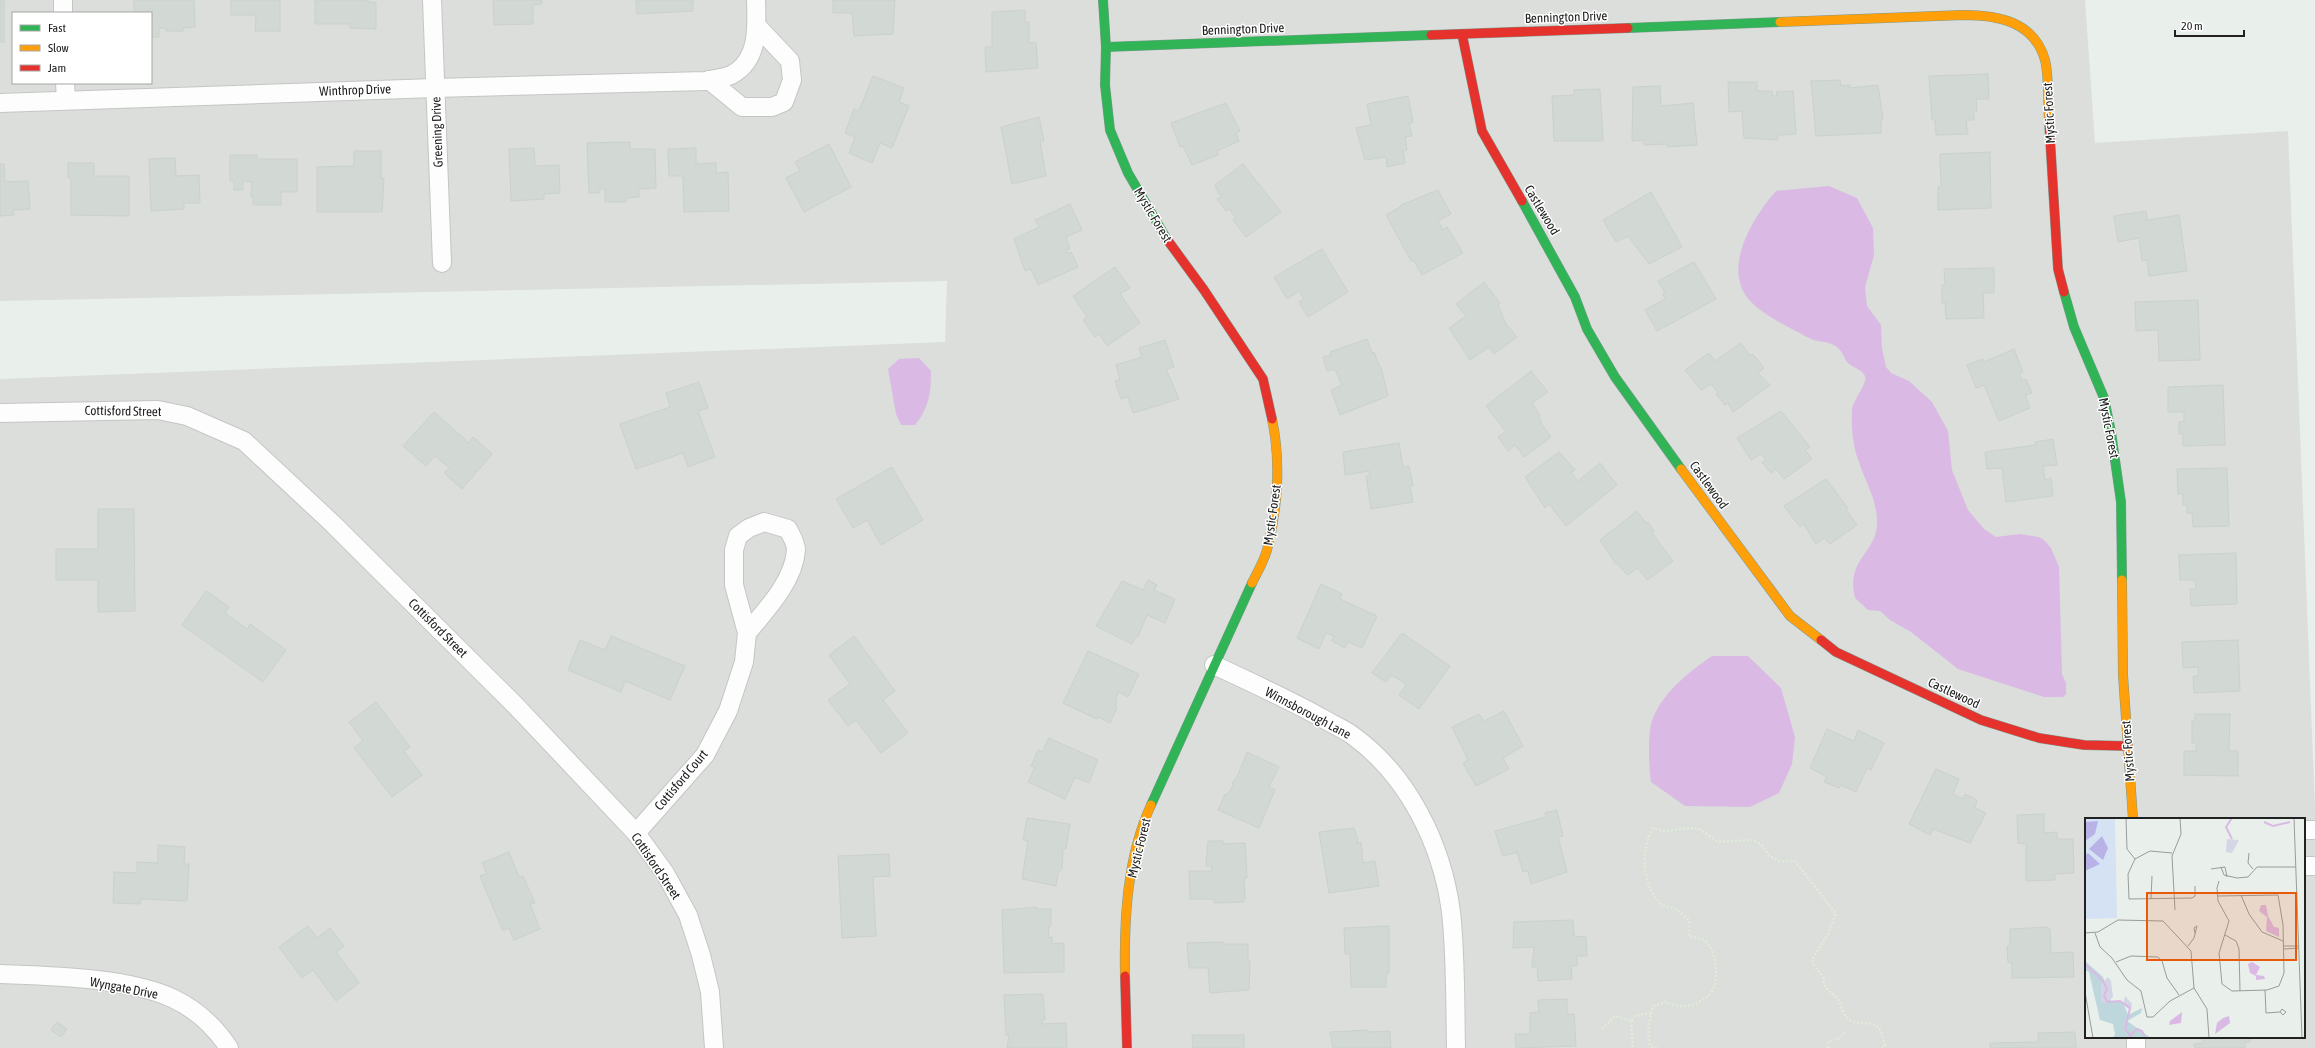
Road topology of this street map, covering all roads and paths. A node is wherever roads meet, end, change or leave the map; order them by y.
1 (62, 0) edge
2 (432, 0) edge
3 (756, 0) edge
4 (1103, 0) edge
5 (63, 12) edge
6 (757, 26) junction
7 (2024, 28) joint
8 (1462, 34) junction
9 (1106, 47) junction
10 (709, 80) junction
11 (435, 88) junction
12 (66, 91) edge
13 (0, 103) edge
14 (442, 263) dead end
15 (0, 413) edge
16 (747, 633) junction
17 (1214, 665) junction
18 (2128, 746) junction
19 (2133, 818) edge
20 (636, 833) junction
21 (0, 974) edge
22 (1651, 1013) junction
23 (1631, 1021) junction
24 (1602, 1029) dead end
25 (1846, 1031) dead end
26 (228, 1048) edge
27 (714, 1048) edge
28 (1127, 1048) edge
29 (1456, 1048) edge
30 (1633, 1048) edge
31 (1656, 1048) edge
32 (1828, 1048) edge
33 (1882, 1048) edge

1 - 5 street
2 - 11 street, Greening Drive
3 - 6 street
4 - 9 street, Mystic Forest
6 - 10 street, Winthrop Drive
6 - 10 street
7 - 8 street, Bennington Drive
7 - 18 street, Mystic Forest
8 - 9 street, Bennington Drive
8 - 18 street, Castlewood
9 - 17 street, Mystic Forest
10 - 11 street, Winthrop Drive
11 - 12 street, Winthrop Drive
11 - 14 street, Greening Drive
12 - 13 street, Winthrop Drive
15 - 20 street, Cottisford Street
16 - 16 street, Cottisford Court
16 - 20 street, Cottisford Court
17 - 28 street, Mystic Forest
17 - 29 street, Winnsborough Lane
18 - 19 street, Mystic Forest
20 - 27 street, Cottisford Street
21 - 26 street, Wyngate Drive
22 - 23 path
22 - 31 path
22 - 33 path
23 - 24 path
23 - 30 path
25 - 32 path

